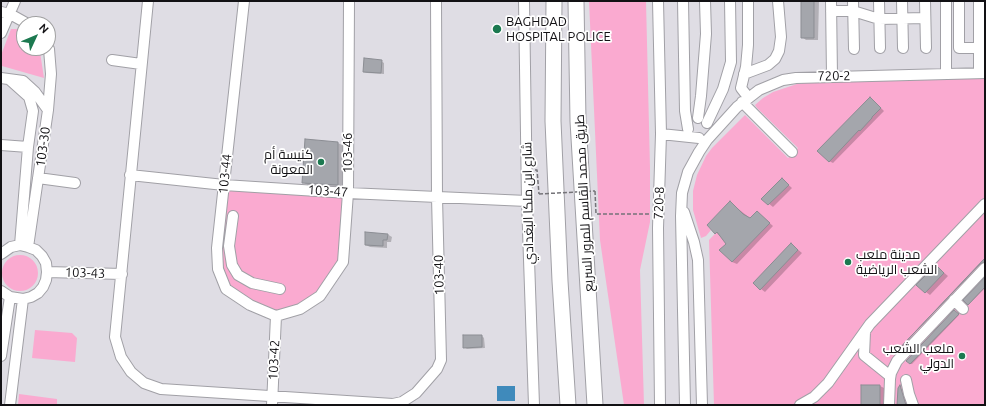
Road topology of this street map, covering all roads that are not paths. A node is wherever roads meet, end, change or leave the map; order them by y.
1 (15, 1) edge
2 (148, 1) edge
3 (244, 1) edge
4 (349, 1) edge
5 (436, 1) edge
6 (524, 1) edge
7 (554, 1) edge
8 (576, 1) edge
9 (658, 1) edge
10 (683, 1) edge
11 (706, 1) edge
12 (730, 1) edge
13 (748, 1) edge
14 (778, 1) edge
15 (879, 1) edge
16 (902, 1) edge
17 (925, 1) edge
18 (946, 1) edge
19 (959, 1) edge
20 (979, 1) edge
21 (831, 6) edge
22 (853, 6) edge
23 (5, 13) edge
24 (16, 18) edge
25 (903, 18) junction
26 (925, 18) junction
27 (880, 19) junction
28 (1, 33) edge
29 (880, 48) dead end
30 (903, 48) dead end
31 (926, 48) dead end
32 (982, 48) edge
33 (854, 49) dead end
34 (732, 52) junction
35 (747, 54) junction
36 (49, 56) edge
37 (112, 60) dead end
38 (142, 64) junction
39 (982, 73) edge
40 (744, 74) junction
41 (946, 74) junction
42 (832, 76) junction
43 (6, 79) edge
44 (745, 100) junction
45 (48, 110) junction
46 (688, 129) dead end
47 (661, 134) junction
48 (703, 139) junction
49 (1, 145) edge
50 (28, 147) junction
51 (792, 152) dead end
52 (130, 175) junction
53 (38, 178) junction
54 (75, 183) dead end
55 (224, 184) junction
56 (348, 193) junction
57 (437, 197) junction
58 (527, 201) junction
59 (681, 203) junction
60 (985, 204) edge
61 (233, 216) dead end
62 (24, 246) junction
63 (229, 246) junction
64 (217, 248) junction
65 (1, 254) edge
66 (985, 268) edge
67 (47, 272) junction
68 (122, 274) junction
69 (588, 278) junction
70 (560, 281) junction
71 (280, 289) dead end
72 (1, 291) edge
73 (10, 297) junction
74 (23, 299) junction
75 (954, 300) junction
76 (963, 309) dead end
77 (276, 316) junction
78 (864, 332) junction
79 (1, 356) edge
80 (890, 376) junction
81 (906, 380) dead end
82 (272, 401) edge
83 (10, 405) edge
84 (534, 405) edge
85 (559, 405) edge
86 (568, 405) edge
87 (595, 405) edge
88 (605, 405) edge
89 (660, 405) edge
90 (684, 405) edge
91 (702, 405) edge
92 (800, 405) edge
93 (889, 405) edge
94 (913, 405) edge

1 - 23 street
2 - 38 street, 103-40
3 - 55 street, 103-44
4 - 56 street, 103-46
5 - 57 street, 103-40
6 - 58 street, شارع ابن ملكا البغدادي
7 - 70 highway, طريق محمد القاسم للمرور السريع
8 - 69 highway, طريق محمد القاسم للمرور السريع
9 - 47 street, 720-8
10 - 46 street
11 - 34 street
12 - 34 street
13 - 35 street
14 - 40 street
15 - 27 street
16 - 25 street
17 - 26 street
18 - 41 street
19 - 32 street
20 - 32 street
21 - 22 street
21 - 42 street
22 - 27 street
22 - 33 street
23 - 24 street
23 - 28 street
25 - 26 street
25 - 27 street
25 - 30 street
26 - 31 street
27 - 29 street
32 - 39 street
34 - 35 street
35 - 40 street
36 - 45 street, 103-30
37 - 38 street
38 - 52 street, 103-40
39 - 41 street, 720-2
40 - 44 street
41 - 42 street, 720-2
42 - 44 street, 720-2
43 - 45 street
43 - 50 street, 103-30
44 - 48 street, 720-2
44 - 51 street
45 - 53 street, 103-30
47 - 48 street
47 - 89 street, 720-8
48 - 59 street, 720-8
49 - 50 street
50 - 62 street, 103-30
52 - 55 street, 103-47
52 - 68 street, 103-40
53 - 54 street
53 - 62 street, 103-30
55 - 56 street, 103-47
55 - 64 street, 103-44
56 - 57 street, 103-47
56 - 77 street, 103-46
57 - 58 street, 103-47
57 - 82 street, 103-40
58 - 84 street, شارع ابن ملكا البغدادي
59 - 90 street, 720-8
59 - 91 street
60 - 78 street
61 - 63 street
62 - 65 street
62 - 67 street
63 - 64 street
63 - 71 street
64 - 77 street, 103-44
66 - 75 street
67 - 68 street, 103-43
67 - 74 street
68 - 82 street, 103-40
69 - 87 highway, طريق محمد القاسم للمرور السريع
69 - 88 highway
70 - 85 highway
70 - 86 highway, طريق محمد القاسم للمرور السريع
72 - 73 street
73 - 74 street
73 - 79 street
74 - 83 street
75 - 76 street
75 - 80 street
77 - 82 street, 103-42
78 - 80 street
78 - 92 street
80 - 93 street
81 - 94 street

